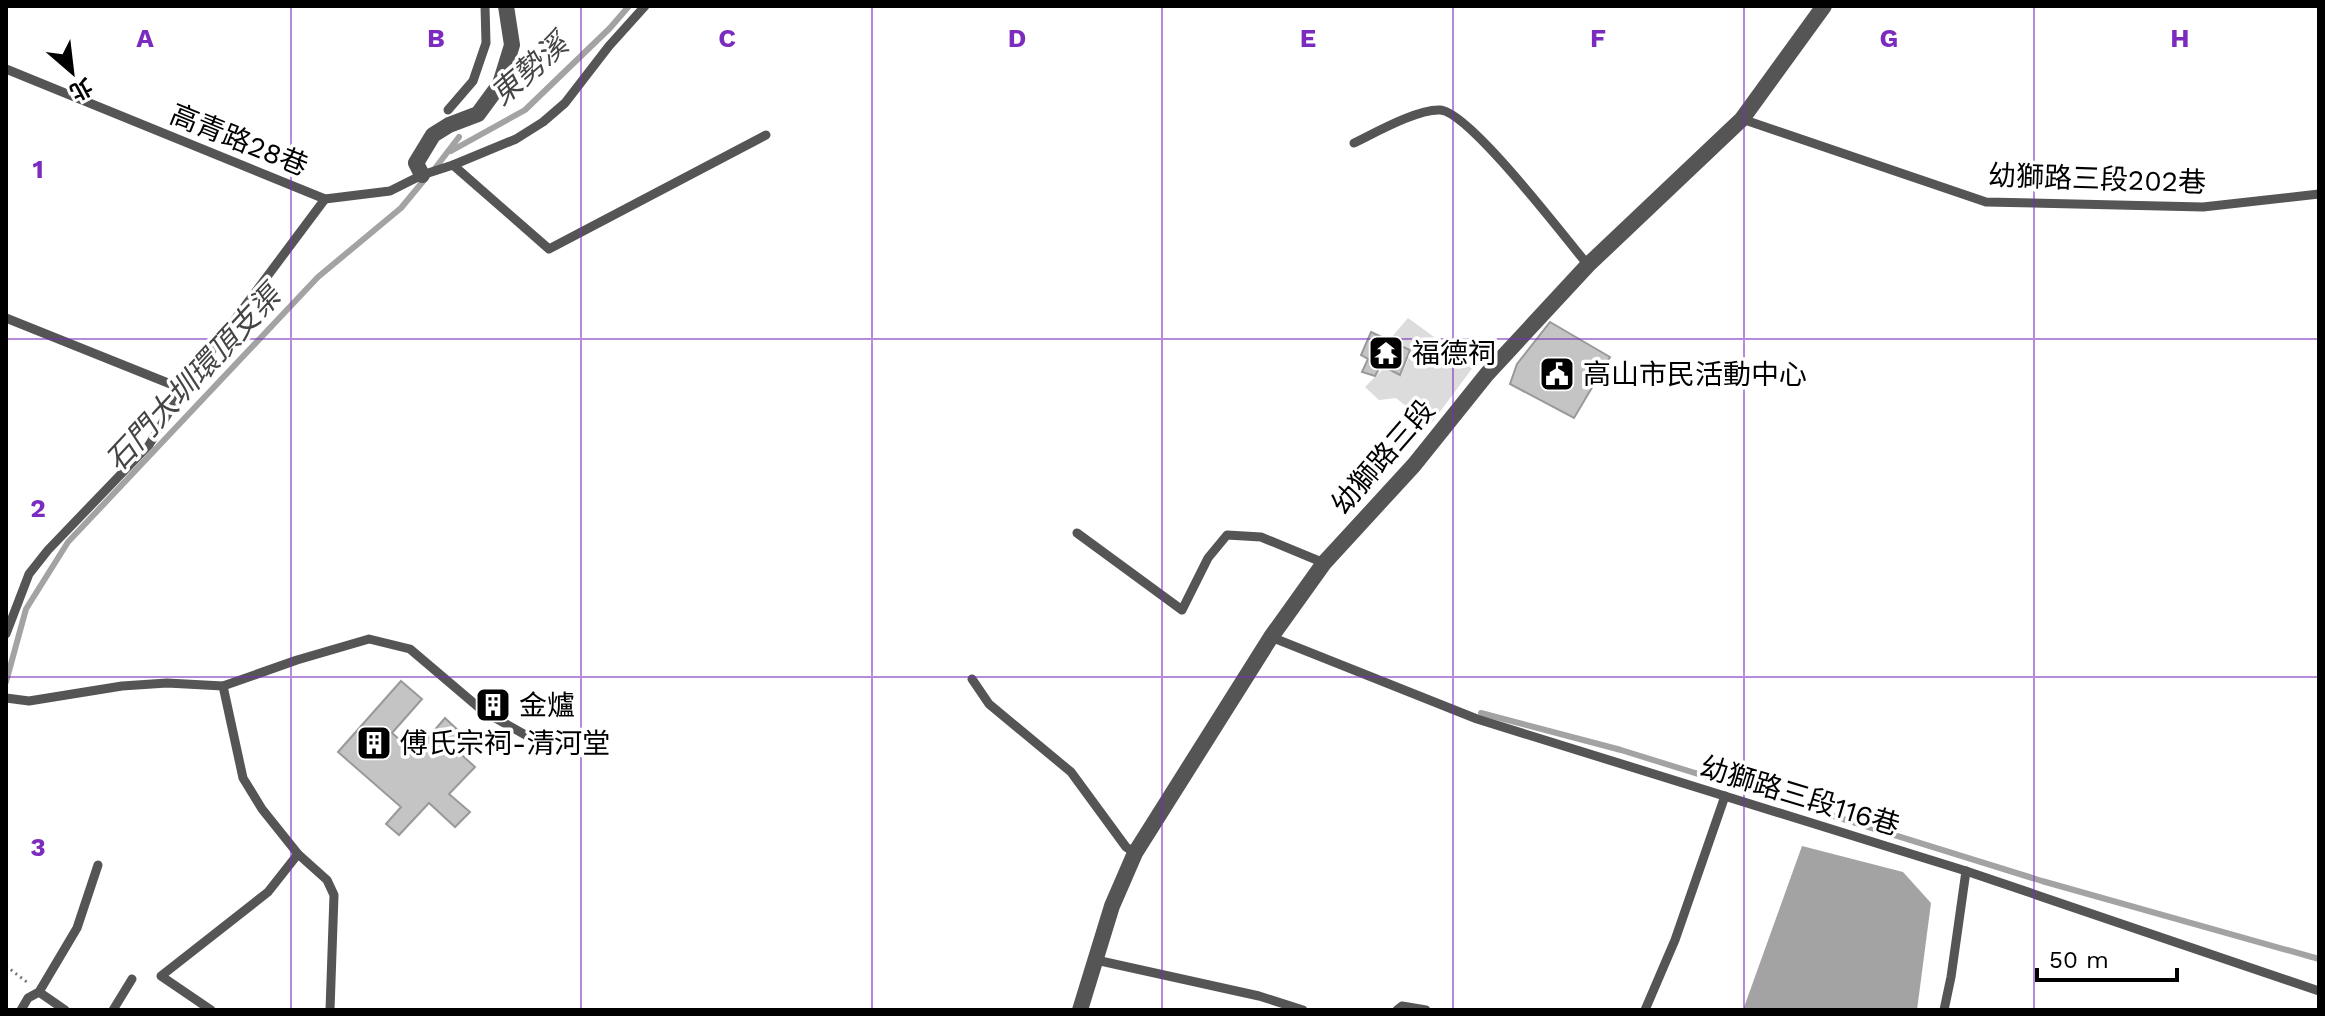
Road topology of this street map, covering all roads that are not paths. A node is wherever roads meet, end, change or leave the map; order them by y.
1 (485, 6) edge
2 (506, 6) edge
3 (645, 6) edge
4 (1824, 6) edge
5 (6, 69) edge
6 (448, 110) dead end
7 (1742, 119) junction
8 (766, 135) dead end
9 (1354, 143) dead end
10 (453, 165) junction
11 (422, 175) junction
12 (2319, 194) edge
13 (325, 199) junction
14 (1588, 265) junction
15 (6, 318) edge
16 (183, 389) junction
17 (1077, 533) dead end
18 (1324, 563) junction
19 (6, 634) edge
20 (1271, 637) junction
21 (972, 679) dead end
22 (223, 686) junction
23 (6, 698) edge
24 (545, 746) dead end
25 (1725, 796) junction
26 (1135, 853) junction
27 (298, 854) junction
28 (98, 865) dead end
29 (1966, 871) junction
30 (1096, 960) junction
31 (132, 979) dead end
32 (2319, 991) edge
33 (39, 992) junction
34 (21, 1010) edge
35 (65, 1010) edge
36 (113, 1010) edge
37 (211, 1010) edge
38 (330, 1010) edge
39 (1080, 1010) edge
40 (1303, 1010) edge
41 (1397, 1010) edge
42 (1426, 1010) edge
43 (1645, 1010) edge
44 (1944, 1010) edge

1 - 6 lane
2 - 11 street
3 - 10 lane
4 - 7 street, 幼獅路三段
5 - 13 lane, 高青路28巷
7 - 12 lane, 幼獅路三段202巷
7 - 14 street, 幼獅路三段
8 - 10 lane
9 - 14 lane
10 - 11 lane
11 - 13 lane
13 - 16 lane, 高青路28巷
14 - 18 street, 幼獅路三段
15 - 16 lane
16 - 19 lane, 高青路28巷
17 - 18 lane
18 - 20 street, 幼獅路三段
20 - 25 lane, 幼獅路三段116巷
20 - 26 street, 幼獅路三段
21 - 26 lane
22 - 23 lane
22 - 24 lane
22 - 27 lane
25 - 29 lane, 幼獅路三段116巷
25 - 43 lane
26 - 30 street, 幼獅路三段
27 - 37 lane
27 - 38 lane
28 - 33 lane
29 - 32 lane, 幼獅路三段116巷
29 - 44 lane
30 - 39 street, 幼獅路三段
30 - 40 lane
31 - 36 lane
33 - 34 lane
33 - 35 lane
41 - 42 lane

